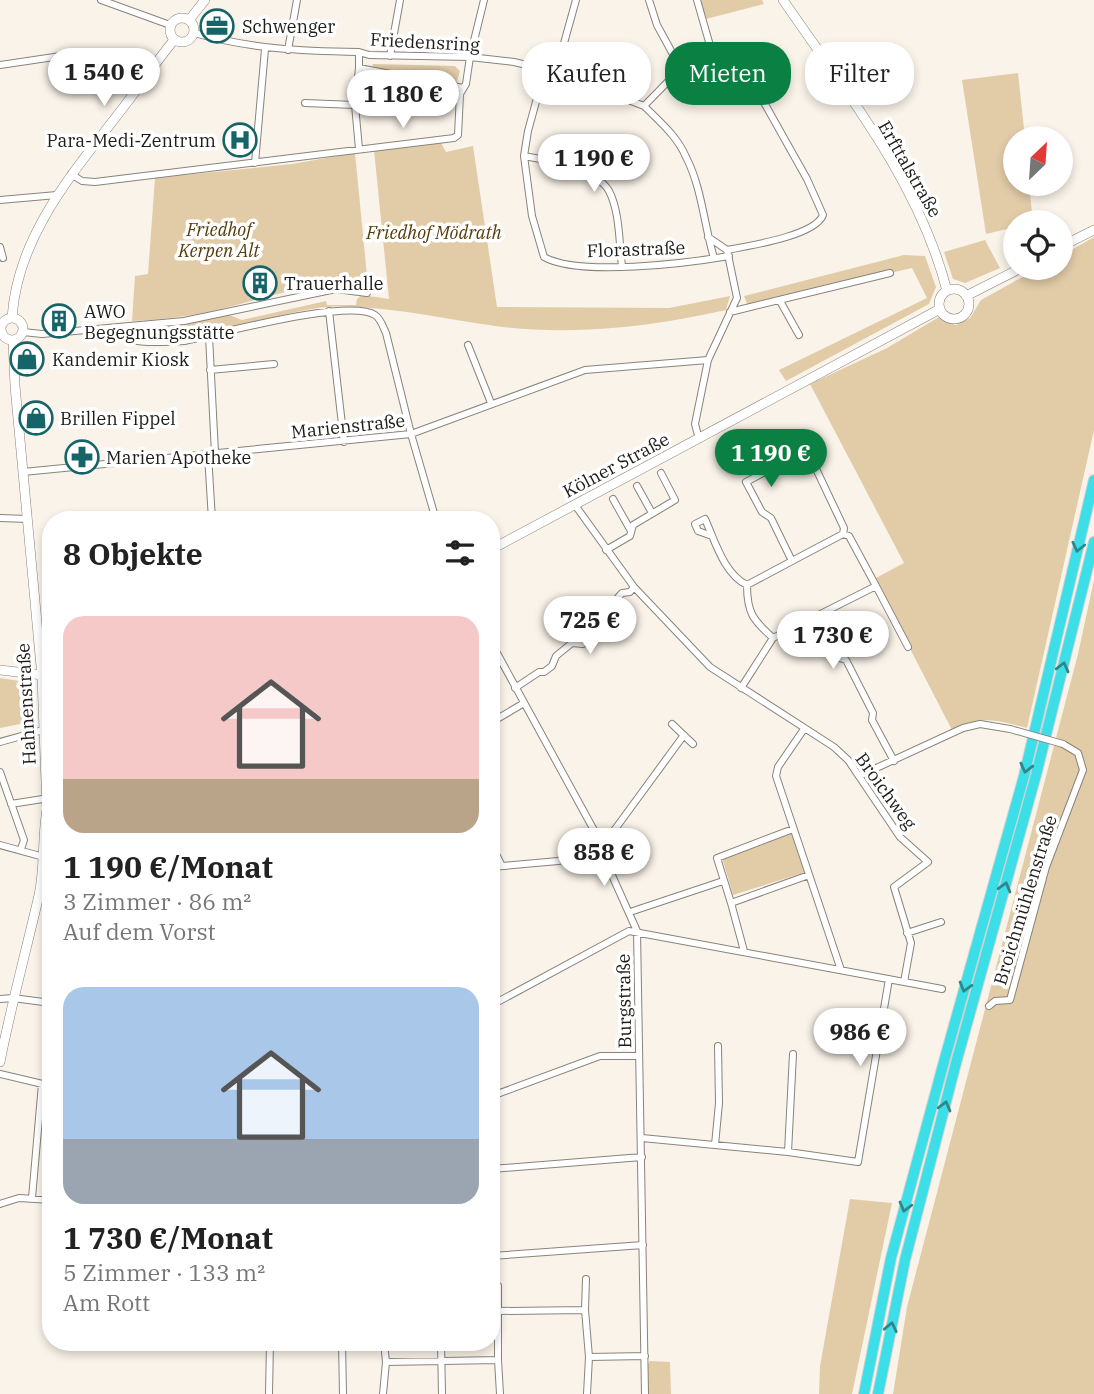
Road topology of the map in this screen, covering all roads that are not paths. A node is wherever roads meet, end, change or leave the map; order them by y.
1 (101, 0) edge
2 (205, 0) edge
3 (297, 0) edge
4 (400, 0) edge
5 (484, 0) edge
6 (576, 0) edge
7 (649, 0) edge
8 (697, 0) edge
9 (783, 0) edge
10 (190, 19) junction
11 (170, 25) junction
12 (194, 33) junction
13 (174, 40) junction
14 (564, 42) edge
15 (666, 42) edge
16 (709, 42) edge
17 (265, 49) junction
18 (288, 50) junction
19 (359, 52) junction
20 (80, 53) dead end
21 (390, 56) junction
22 (470, 57) junction
23 (522, 64) edge
24 (0, 65) edge
25 (359, 68) junction
26 (665, 85) edge
27 (463, 89) junction
28 (305, 103) dead end
29 (355, 105) junction
30 (535, 105) edge
31 (765, 105) edge
32 (644, 106) joint
33 (359, 149) junction
34 (524, 156) junction
35 (255, 163) junction
36 (71, 174) junction
37 (57, 195) junction
38 (0, 200) edge
39 (1094, 230) edge
40 (708, 237) junction
41 (1073, 240) edge
42 (0, 247) edge
43 (728, 253) junction
44 (3, 258) dead end
45 (714, 258) junction
46 (622, 266) junction
47 (890, 273) dead end
48 (1003, 277) edge
49 (947, 291) junction
50 (367, 293) dead end
51 (966, 296) junction
52 (780, 301) junction
53 (940, 309) junction
54 (329, 311) junction
55 (730, 312) junction
56 (12, 318) junction
57 (101, 330) junction
58 (1, 332) edge
59 (23, 332) junction
60 (799, 335) dead end
61 (209, 336) junction
62 (13, 340) junction
63 (468, 345) dead end
64 (708, 360) junction
65 (274, 364) dead end
66 (210, 370) junction
67 (491, 403) junction
68 (411, 434) junction
69 (699, 439) junction
70 (344, 442) junction
71 (211, 453) junction
72 (23, 472) junction
73 (662, 472) dead end
74 (1094, 480) edge
75 (637, 486) dead end
76 (613, 499) dead end
77 (575, 505) junction
78 (212, 511) edge
79 (433, 511) edge
80 (652, 513) junction
81 (0, 518) edge
82 (28, 519) junction
83 (631, 531) junction
84 (844, 534) junction
85 (712, 536) dead end
86 (1094, 541) edge
87 (500, 546) edge
88 (606, 550) junction
89 (792, 561) junction
90 (747, 585) junction
91 (876, 586) junction
92 (634, 587) junction
93 (813, 618) junction
94 (42, 635) edge
95 (774, 638) junction
96 (908, 647) dead end
97 (500, 659) edge
98 (0, 670) edge
99 (42, 675) edge
100 (515, 688) junction
101 (741, 688) junction
102 (524, 703) junction
103 (500, 717) edge
104 (672, 724) dead end
105 (804, 729) junction
106 (42, 730) edge
107 (684, 735) junction
108 (0, 742) edge
109 (693, 744) dead end
110 (894, 761) junction
111 (0, 772) edge
112 (859, 776) junction
113 (42, 799) edge
114 (11, 804) junction
115 (793, 829) junction
116 (601, 843) junction
117 (0, 845) edge
118 (22, 849) junction
119 (602, 853) junction
120 (42, 855) edge
121 (500, 862) edge
122 (502, 866) joint
123 (809, 875) junction
124 (42, 879) edge
125 (723, 881) junction
126 (731, 903) junction
127 (630, 912) junction
128 (941, 922) dead end
129 (637, 931) junction
130 (907, 933) junction
131 (744, 951) junction
132 (841, 970) junction
133 (889, 979) junction
134 (904, 982) junction
135 (942, 989) dead end
136 (13, 998) junction
137 (0, 999) edge
138 (500, 1001) edge
139 (42, 1002) edge
140 (989, 1006) dead end
141 (718, 1046) dead end
142 (793, 1054) dead end
143 (639, 1056) junction
144 (0, 1062) edge
145 (0, 1074) edge
146 (42, 1084) joint
147 (500, 1093) edge
148 (642, 1138) junction
149 (715, 1145) junction
150 (788, 1152) junction
151 (642, 1157) junction
152 (500, 1168) edge
153 (32, 1198) junction
154 (42, 1199) edge
155 (0, 1204) edge
156 (643, 1245) junction
157 (500, 1255) edge
158 (586, 1279) dead end
159 (584, 1310) junction
160 (500, 1311) edge
161 (270, 1351) edge
162 (342, 1351) edge
163 (385, 1351) edge
164 (441, 1351) edge
165 (498, 1351) edge
166 (645, 1356) junction
167 (589, 1357) junction
168 (441, 1360) junction
169 (498, 1360) junction
170 (386, 1362) junction
171 (269, 1394) edge
172 (343, 1394) edge
173 (383, 1394) edge
174 (442, 1394) edge
175 (500, 1394) edge
176 (587, 1394) edge
177 (645, 1394) edge
178 (864, 1394) edge
179 (878, 1394) edge

1 - 11 street
2 - 10 main road
3 - 18 street
4 - 21 street
5 - 22 street
6 - 14 street
7 - 15 street
8 - 16 street
9 - 49 main road, Erfttalstraße
10 - 11 main road
10 - 12 main road
11 - 13 main road
12 - 13 main road
12 - 17 street, Friedensring
13 - 36 main road
17 - 18 street, Friedensring
17 - 35 street
18 - 19 street, Friedensring
19 - 21 street, Friedensring
19 - 25 street, Friedensring
20 - 24 street
21 - 22 street, Friedensring
22 - 23 street, Friedensring
22 - 27 street
25 - 27 street, Friedensring
25 - 29 street, Friedensring
26 - 32 street
27 - 33 street
28 - 29 street
29 - 33 street, Friedensring
30 - 34 street
31 - 43 street, Florastraße
32 - 40 street
33 - 35 street
34 - 46 street
34 - 46 street, Florastraße
35 - 36 street
36 - 37 main road
37 - 38 street
37 - 56 main road
39 - 41 main road
40 - 43 street
40 - 45 street
42 - 44 street
43 - 45 street, Florastraße
43 - 55 street
45 - 46 street, Florastraße
47 - 52 street
48 - 51 main road
49 - 51 main road
49 - 53 main road
50 - 57 street
51 - 53 main road
52 - 55 street
52 - 60 street
53 - 69 main road, Kölner Straße
54 - 61 street
54 - 68 street
54 - 70 street
55 - 64 street
56 - 58 main road
56 - 59 main road
57 - 59 street
57 - 61 street
58 - 62 main road
59 - 62 main road
61 - 66 street
62 - 72 main road, Hahnenstraße
63 - 67 street
64 - 67 street, Marienstraße
64 - 69 street
65 - 66 street
66 - 71 street
67 - 68 street, Marienstraße
68 - 70 street, Marienstraße
68 - 79 street
69 - 77 main road, Kölner Straße
70 - 71 street, Marienstraße
71 - 72 street, Marienstraße
71 - 78 street
72 - 82 main road, Hahnenstraße
73 - 80 street
74 -> 178 highway
75 - 80 street
76 - 83 street
77 - 87 main road, Kölner Straße
77 - 88 street, Broichweg
80 - 83 street
81 - 82 street
82 - 94 main road, Hahnenstraße
83 - 88 street
84 - 89 street
84 - 89 street
84 - 91 street
85 - 90 street
179 -> 86 highway
88 - 92 street, Broichweg
89 - 90 street
90 - 95 street
91 - 93 street
91 - 96 street
92 - 100 street
92 - 101 street, Broichweg
93 - 95 street
93 - 110 street
95 - 101 street
97 - 100 street, Burgstraße
98 - 99 main road
100 - 102 street, Burgstraße
101 - 105 street, Broichweg
102 - 103 street
102 - 116 street, Burgstraße
104 - 107 street
105 - 112 street, Broichweg
105 - 115 street
106 - 108 street
107 - 109 street
107 - 116 street
110 - 112 street, Broichmühlenstraße
110 - 140 street, Broichmühlenstraße, bridge
111 - 114 street
112 - 130 street, Broichweg
113 - 114 street
114 - 118 street
115 - 123 street
115 - 125 street
116 - 119 street, Burgstraße
117 - 118 street
118 - 120 street
119 - 122 street
119 - 127 street, Burgstraße
121 - 122 street
123 - 126 street
123 - 132 street
124 - 136 main road, Hahnenstraße
125 - 126 street
125 - 127 street
126 - 131 street
127 - 129 street, Burgstraße
128 - 130 street
129 - 131 street
129 - 138 street
129 - 143 street, Burgstraße
130 - 134 street, Broichweg
131 - 132 street
132 - 133 street
133 - 134 street
133 - 150 street
134 - 135 street
136 - 137 street
136 - 139 street
136 - 144 main road, Hahnenstraße
141 - 149 street
142 - 150 street
143 - 147 street
143 - 148 street, Burgstraße
145 - 146 street
146 - 153 street
148 - 149 street
148 - 151 street, Burgstraße
149 - 150 street
151 - 152 street
151 - 156 street, Burgstraße
153 - 154 street
153 - 155 street
156 - 157 street
156 - 166 street, Burgstraße
158 - 159 street
159 - 160 street
159 - 167 street
161 - 171 street
162 - 172 street
163 - 170 street
164 - 168 street
165 - 169 street
166 - 167 street
166 - 177 street, Burgstraße
167 - 176 street
168 - 169 street
168 - 170 street
168 - 174 street
169 - 175 street
170 - 173 street

